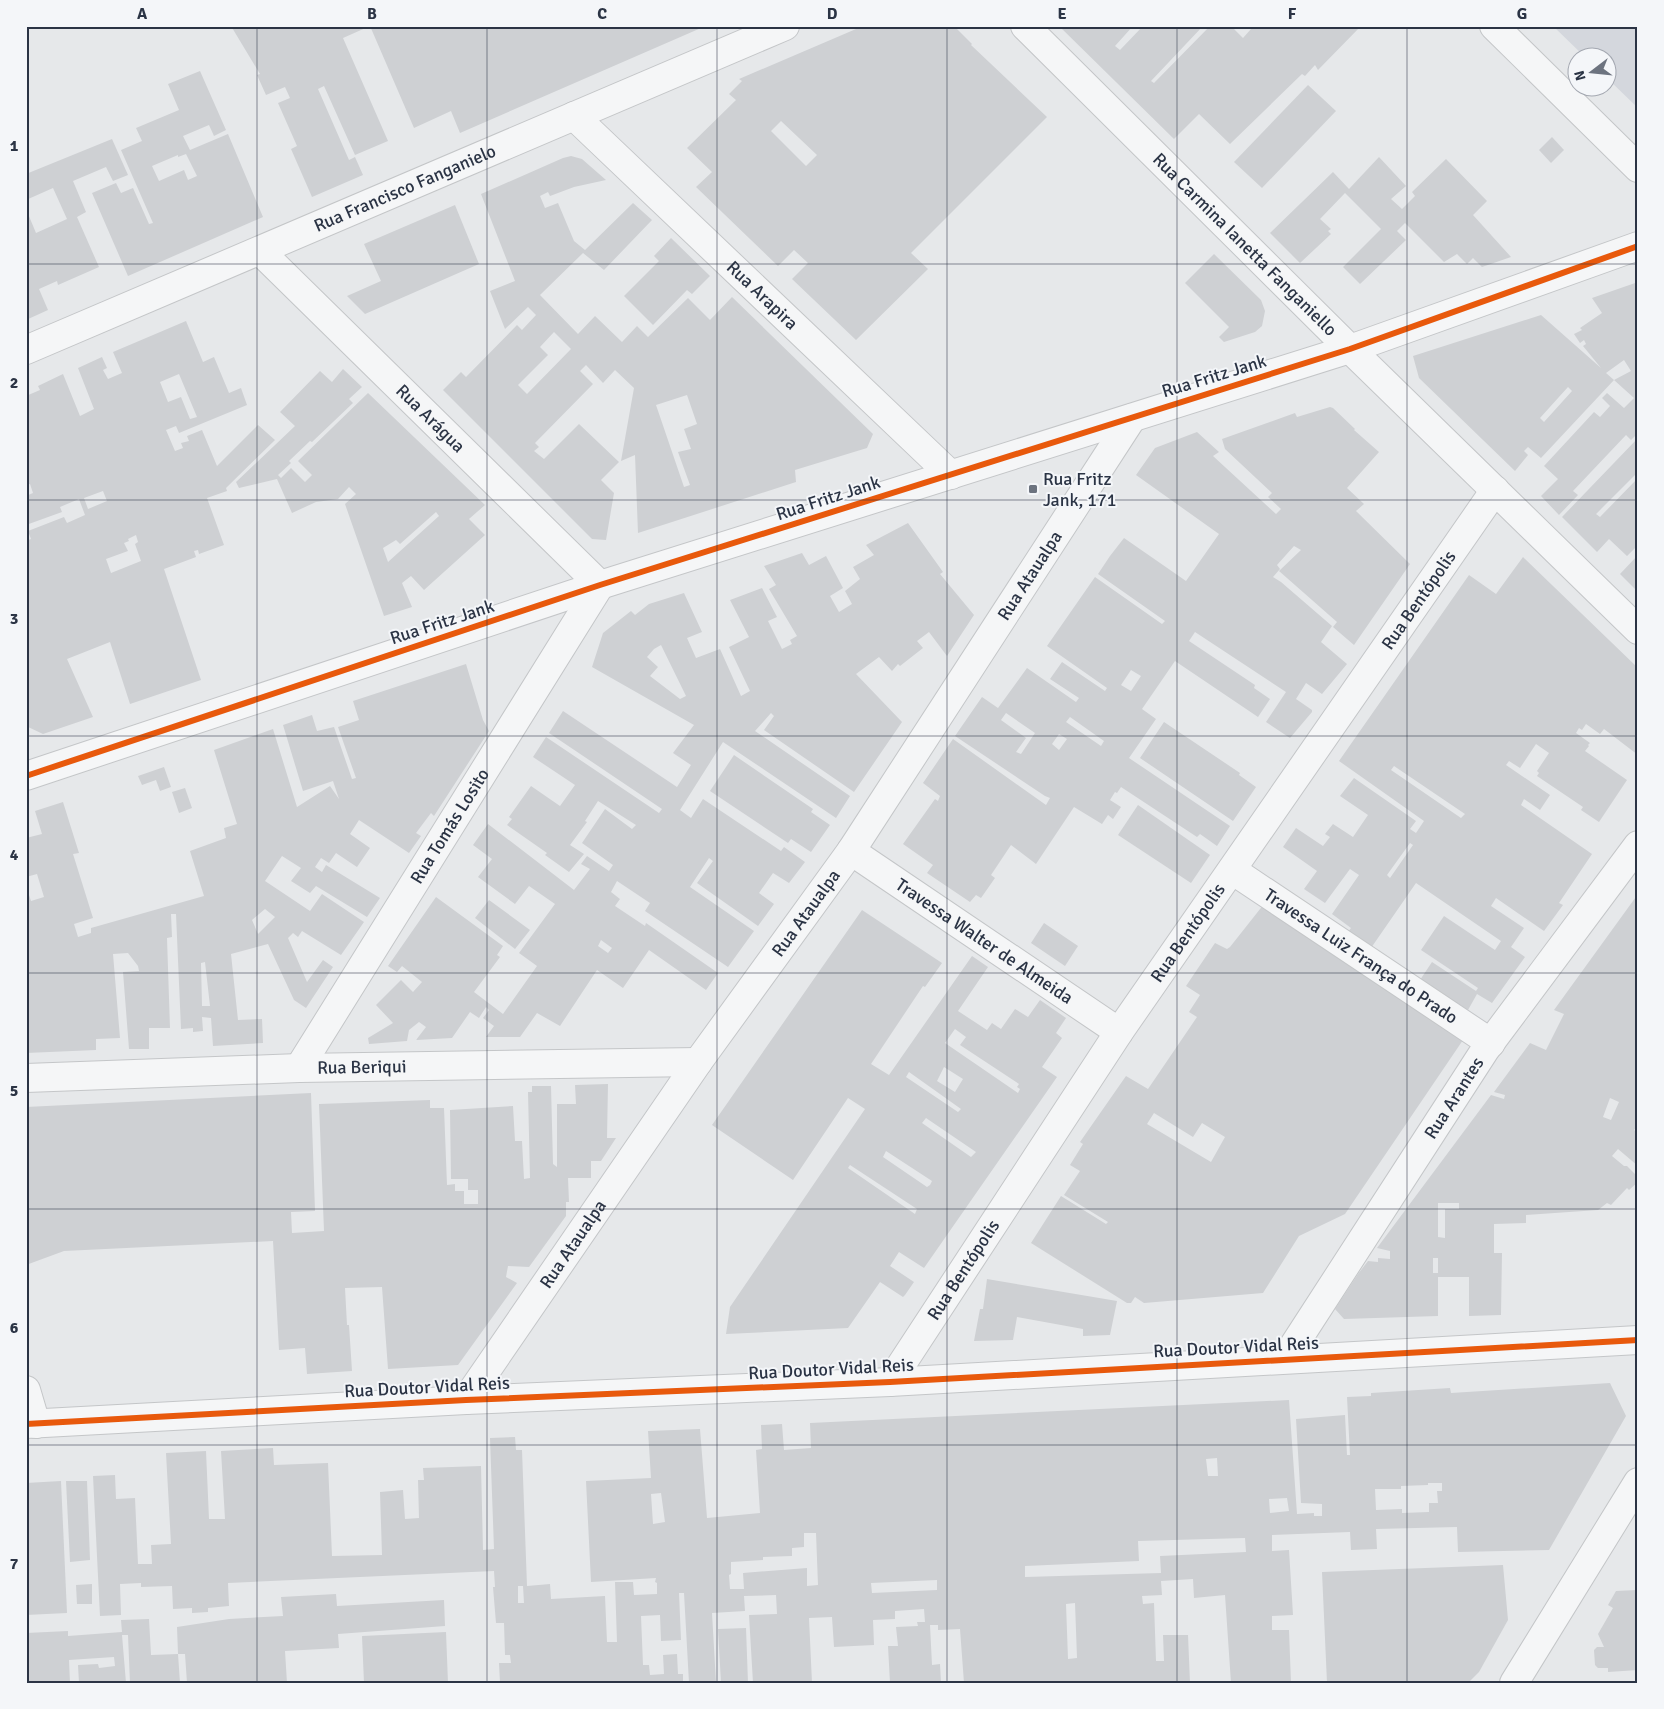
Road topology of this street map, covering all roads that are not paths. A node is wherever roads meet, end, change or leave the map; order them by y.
1 (785, 26) edge
2 (1025, 26) edge
3 (1494, 26) edge
4 (574, 116) junction
5 (1638, 168) edge
6 (1638, 246) edge
7 (260, 251) junction
8 (1350, 349) junction
9 (26, 350) edge
10 (1132, 418) junction
11 (951, 475) junction
12 (1495, 490) junction
13 (600, 585) junction
14 (1638, 630) edge
15 (28, 771) edge
16 (1638, 845) edge
17 (851, 851) junction
18 (1232, 870) junction
19 (1119, 1032) junction
20 (1491, 1042) junction
21 (698, 1062) junction
22 (300, 1068) junction
23 (26, 1078) edge
24 (1638, 1340) edge
25 (1285, 1359) junction
26 (890, 1382) junction
27 (26, 1390) edge
28 (466, 1400) junction
29 (31, 1424) edge
30 (1638, 1482) edge
31 (1514, 1683) edge

1 - 4 street, Rua Francisco Fanganielo
2 - 8 street, Rua Carmina Ianetta Fanganiello
3 - 5 street
4 - 7 street, Rua Francisco Fanganielo
4 - 11 street, Rua Arapira
6 - 8 street, Rua Fritz Jank
7 - 9 street, Rua Francisco Fanganielo
7 - 13 street, Rua Arágua
8 - 10 street, Rua Fritz Jank
8 - 12 street, Rua Carmina Ianetta Fanganiello
10 - 11 street, Rua Fritz Jank
10 - 17 street, Rua Ataualpa
11 - 13 street, Rua Fritz Jank
12 - 14 street, Rua Carmina Ianetta Fanganiello
12 - 18 street, Rua Bentópolis
13 - 15 street, Rua Fritz Jank
13 - 22 street, Rua Tomás Losito
16 - 20 street, Rua Arantes
17 - 19 street, Travessa Walter de Almeida
17 - 21 street, Rua Ataualpa
18 - 19 street, Rua Bentópolis
18 - 20 street, Travessa Luiz França do Prado
19 - 26 street, Rua Bentópolis
20 - 25 street, Rua Arantes
21 - 22 street, Rua Beriqui
21 - 28 street, Rua Ataualpa
22 - 23 street, Rua Beriqui
24 - 25 street, Rua Doutor Vidal Reis
25 - 26 street, Rua Doutor Vidal Reis
26 - 28 street, Rua Doutor Vidal Reis
27 - 29 street
28 - 29 street, Rua Doutor Vidal Reis
30 - 31 street

